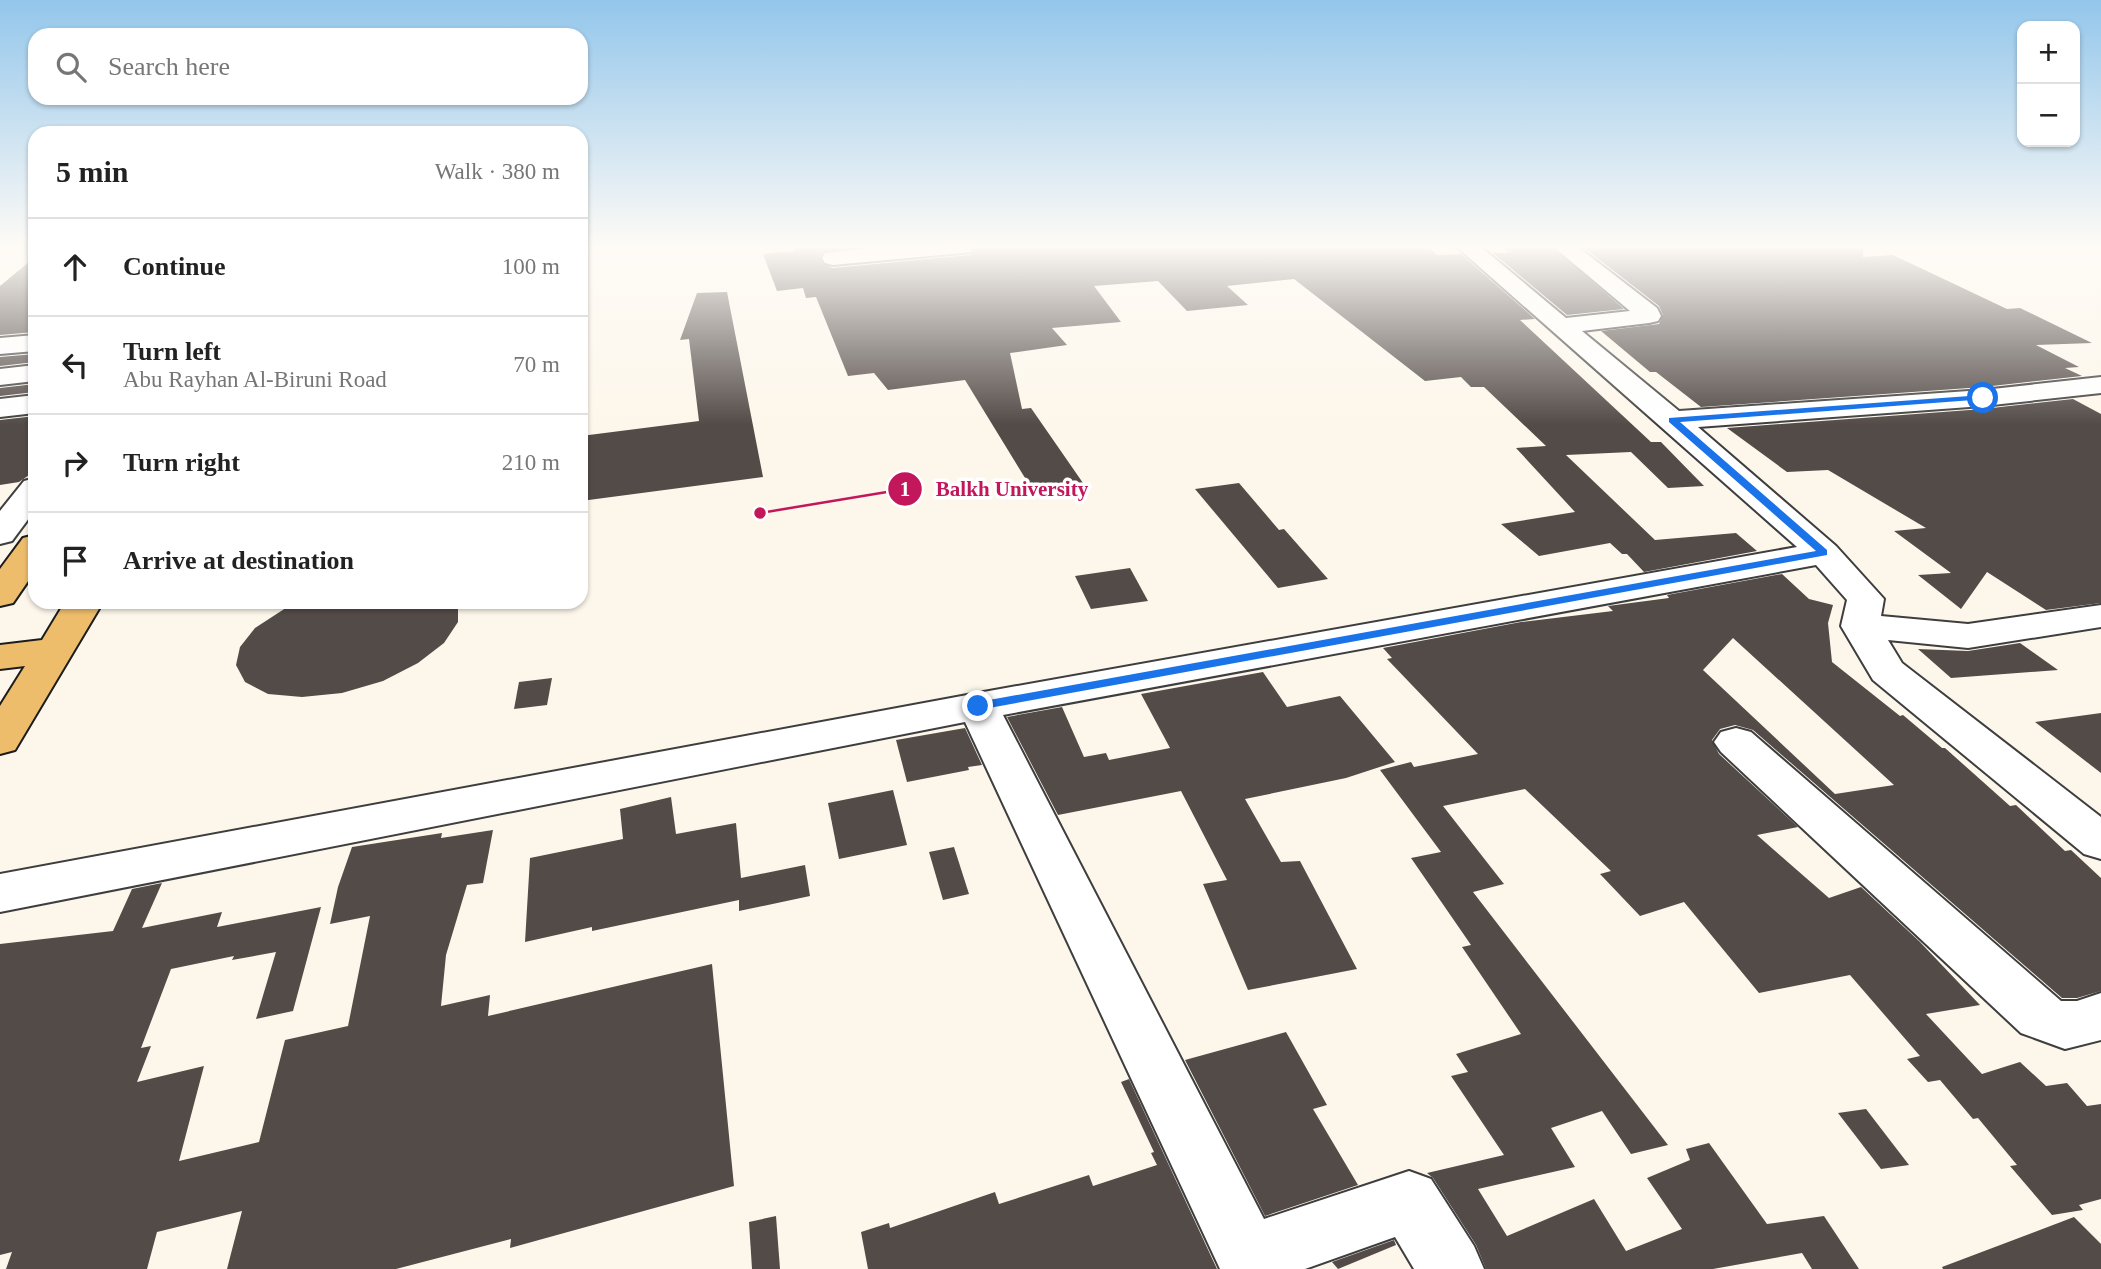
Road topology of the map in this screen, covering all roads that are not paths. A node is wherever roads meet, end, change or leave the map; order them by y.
1 (1537, 306) edge
2 (1639, 306) edge
3 (1561, 326) junction
4 (28, 344) edge
5 (0, 346) edge
6 (28, 374) edge
7 (0, 377) edge
8 (2101, 385) edge
9 (28, 405) edge
10 (0, 408) edge
11 (1672, 420) junction
12 (28, 497) edge
13 (0, 534) edge
14 (1824, 553) junction
15 (28, 555) edge
16 (0, 595) edge
17 (80, 609) edge
18 (2101, 616) edge
19 (1860, 626) junction
20 (55, 650) junction
21 (0, 657) edge
22 (978, 706) junction
23 (0, 740) edge
24 (1736, 742) dead end
25 (2101, 842) edge
26 (0, 892) edge
27 (2101, 1016) edge
28 (1451, 1269) edge

1 - 3 street
2 - 3 street
3 - 11 street
4 - 5 street
6 - 7 street
8 - 11 street
9 - 10 street
11 - 14 street
12 - 13 street
14 - 19 street
14 - 22 street
15 - 16 main road
17 - 20 main road
18 - 19 street
19 - 25 street
20 - 21 main road
20 - 23 main road
22 - 26 street
22 - 28 street
24 - 27 street

